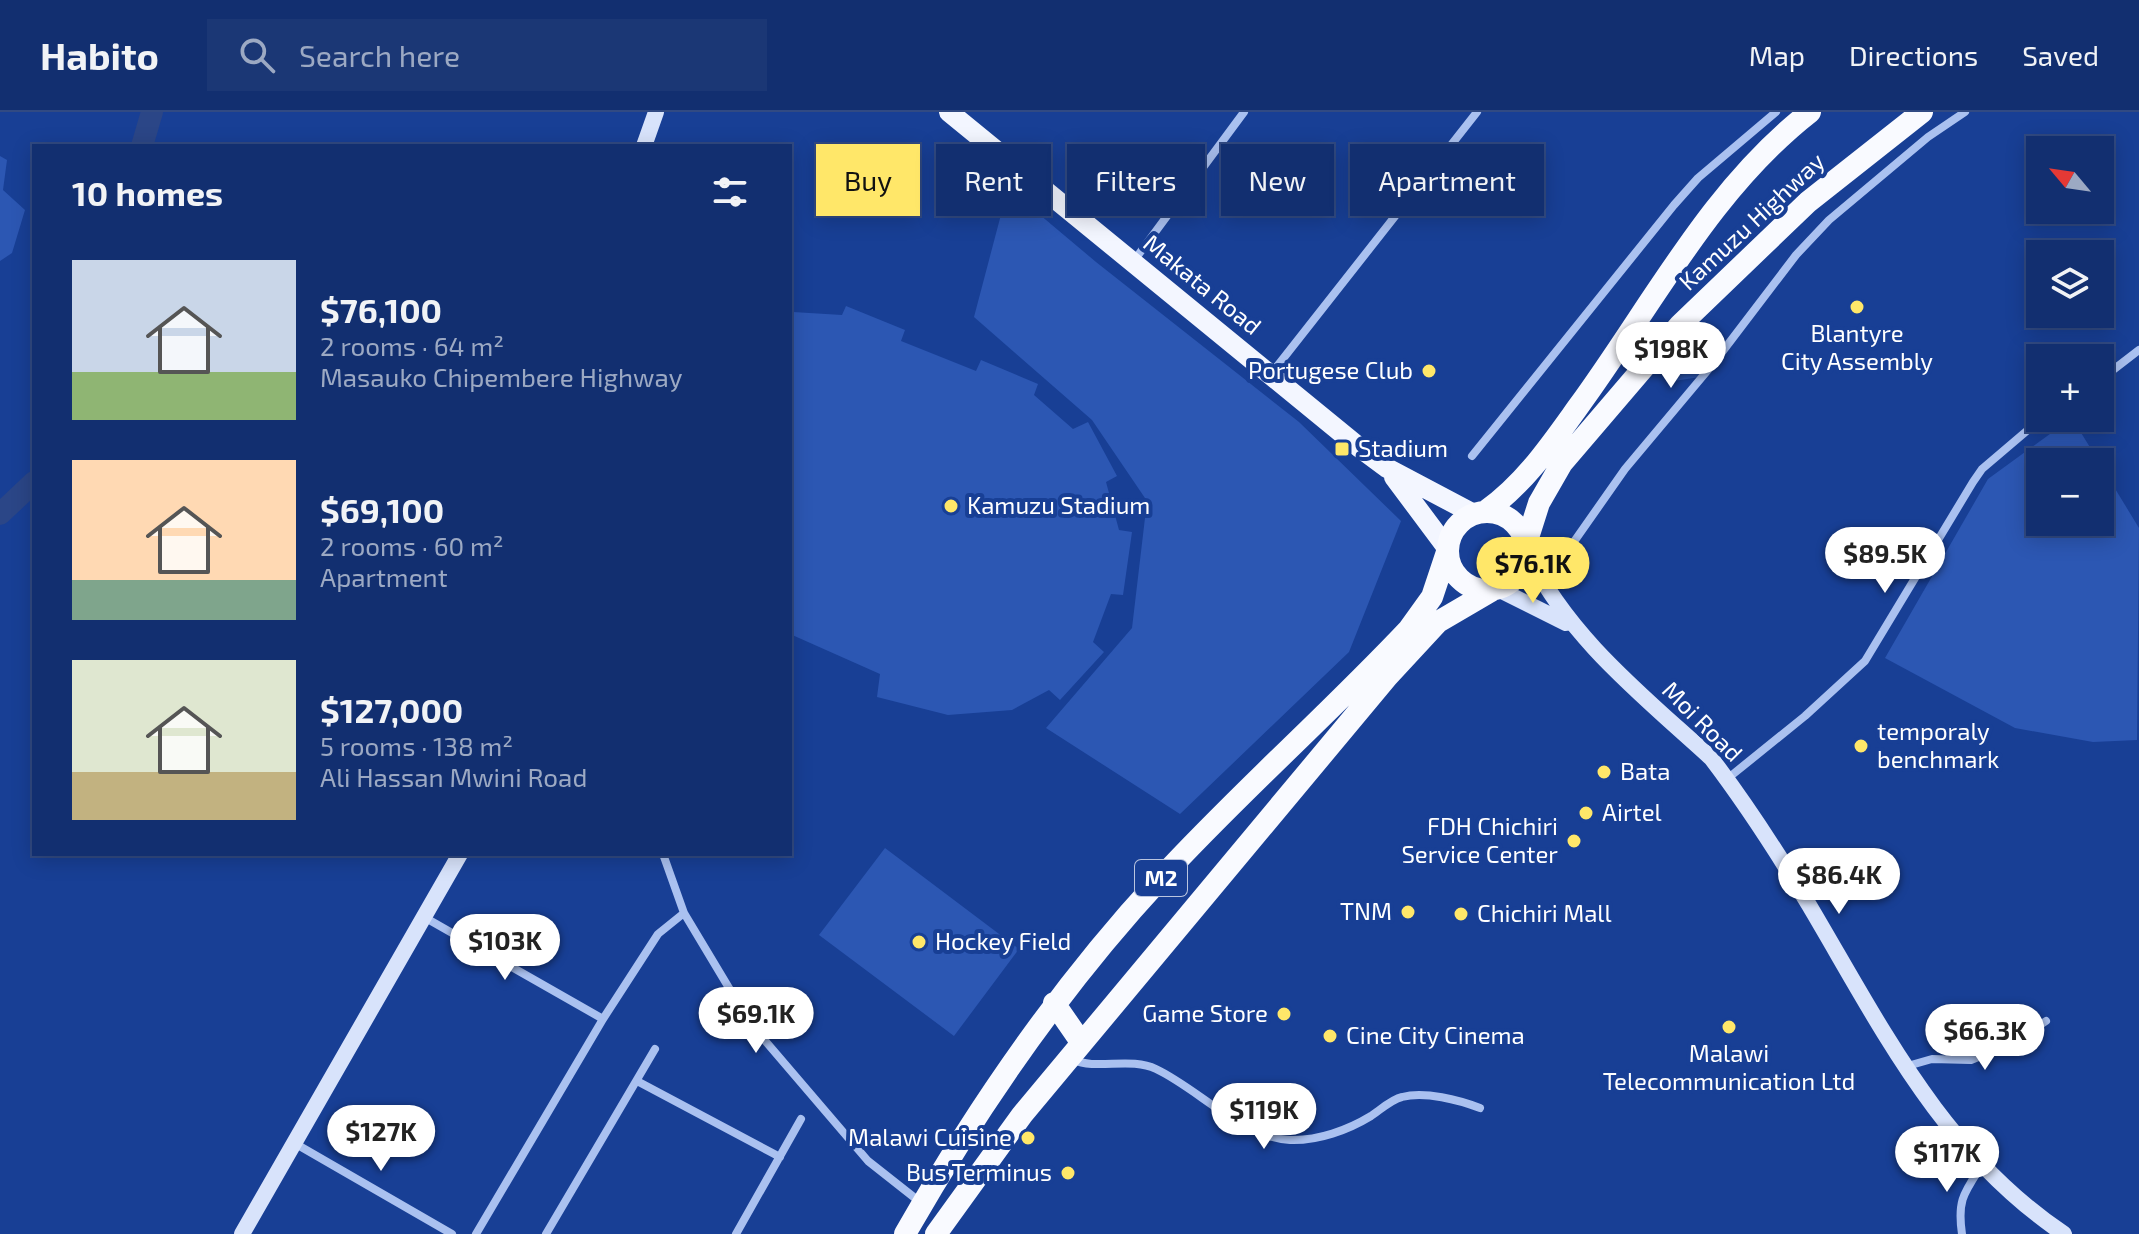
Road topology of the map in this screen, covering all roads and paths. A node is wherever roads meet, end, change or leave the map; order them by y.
1 (656, 112) edge
2 (949, 112) edge
3 (1244, 112) edge
4 (1477, 112) edge
5 (1776, 112) edge
6 (1810, 112) edge
7 (1922, 112) edge
8 (1965, 112) edge
9 (645, 144) edge
10 (1133, 263) junction
11 (2139, 350) edge
12 (2114, 369) edge
13 (1271, 374) junction
14 (2026, 432) edge
15 (1472, 456) dead end
16 (1387, 468) junction
17 (1480, 513) junction
18 (1526, 548) junction
19 (1447, 550) junction
20 (1543, 585) junction
21 (1494, 590) junction
22 (1579, 633) junction
23 (1727, 779) junction
24 (459, 856) edge
25 (664, 856) edge
26 (684, 913) junction
27 (424, 917) junction
28 (1054, 1003) junction
29 (603, 1019) junction
30 (2046, 1021) dead end
31 (655, 1049) dead end
32 (1075, 1050) junction
33 (1903, 1067) junction
34 (637, 1081) junction
35 (1480, 1108) dead end
36 (801, 1119) dead end
37 (296, 1144) junction
38 (780, 1157) junction
39 (1982, 1165) junction
40 (922, 1204) junction
41 (242, 1234) edge
42 (452, 1234) edge
43 (476, 1234) edge
44 (546, 1234) edge
45 (736, 1234) edge
46 (905, 1234) edge
47 (936, 1234) edge
48 (1962, 1234) edge
49 (2064, 1234) edge

1 - 9 main road
2 - 10 main road, Makata Road
3 - 10 street
4 - 13 street
5 - 15 street
6 - 17 highway, Kamuzu Highway / M2
7 - 18 highway, Kamuzu Highway / M2
8 - 20 street
10 - 13 main road, Makata Road
11 - 12 street
13 - 16 main road, Makata Road
14 - 23 street
16 - 17 main road, Makata Road
16 - 19 main road, Makata Road
17 - 18 highway
17 - 19 highway, M2
18 - 20 main road
18 - 21 highway, M2
19 - 21 highway
19 - 28 highway, M2
20 - 22 main road
21 - 22 main road
21 - 32 highway, M2
22 - 23 main road, Moi Road
23 - 33 main road, Moi Road
24 - 27 main road
25 - 26 street
26 - 29 street
26 - 40 street
27 - 29 street
27 - 37 main road
28 - 32 highway
28 - 40 highway, M2
29 - 43 street
30 - 33 street
31 - 34 street
32 - 35 street
32 - 47 highway, M2
33 - 39 main road, Moi Road
34 - 38 street
34 - 44 street
36 - 38 street
37 - 41 main road
37 - 42 street
38 - 45 street
39 - 48 street
39 - 49 main road, Moi Road
40 - 46 highway, M2

